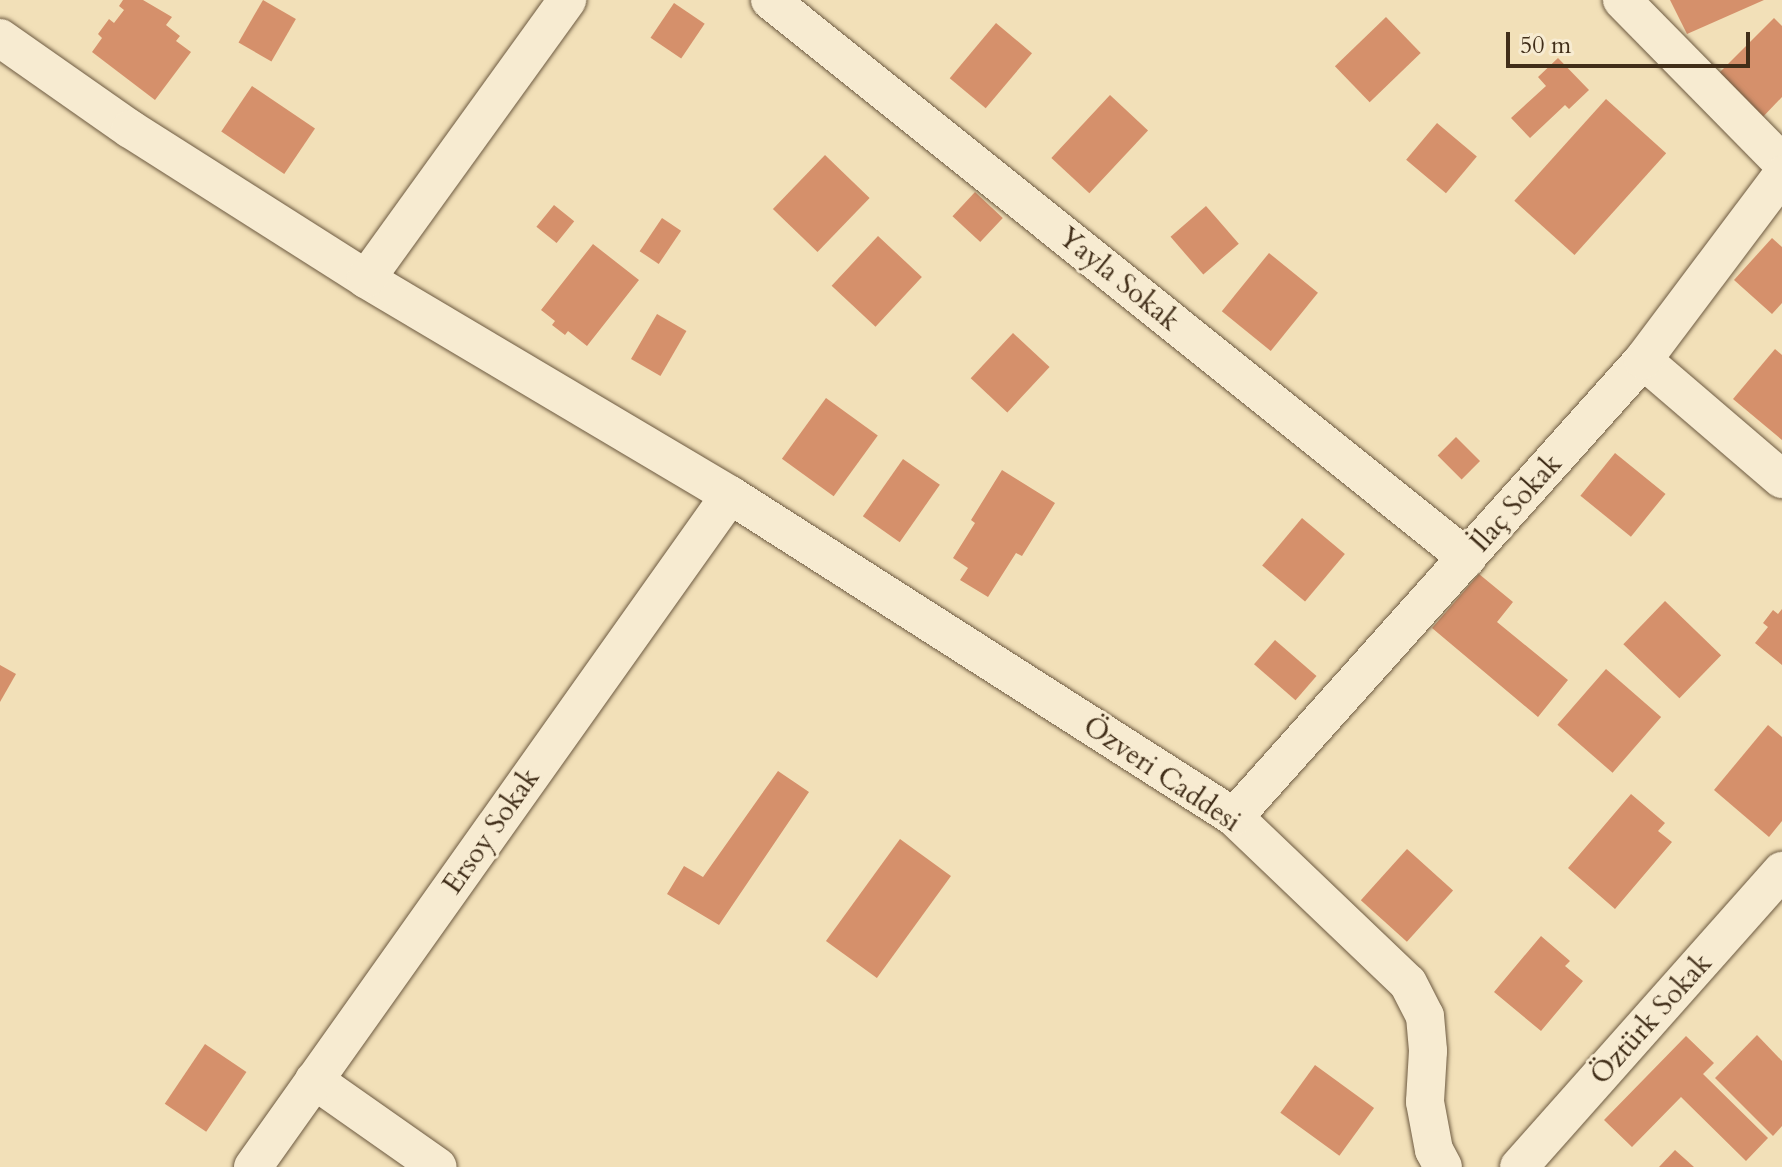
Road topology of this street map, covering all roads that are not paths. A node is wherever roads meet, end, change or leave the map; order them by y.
1 (567, 0) edge
2 (770, 0) edge
3 (1622, 0) edge
4 (0, 38) edge
5 (1782, 163) edge
6 (1782, 175) edge
7 (366, 279) junction
8 (1643, 360) junction
9 (1782, 479) edge
10 (730, 495) junction
11 (1467, 558) junction
12 (1234, 817) junction
13 (1782, 871) edge
14 (314, 1080) junction
15 (1429, 1161) edge
16 (253, 1167) edge
17 (438, 1167) edge
18 (1519, 1167) edge

1 - 7 street
2 - 11 street, Yayla Sokak
3 - 5 street
4 - 7 street, Özveri Caddesi
6 - 8 street, İlaç Sokak
7 - 10 street, Özveri Caddesi
8 - 9 street
8 - 11 street, İlaç Sokak
10 - 12 street, Özveri Caddesi
10 - 14 street, Ersoy Sokak
11 - 12 street, İlaç Sokak
12 - 15 street, Özveri Caddesi
13 - 18 street, Öztürk Sokak
14 - 16 street, Ersoy Sokak
14 - 17 street

